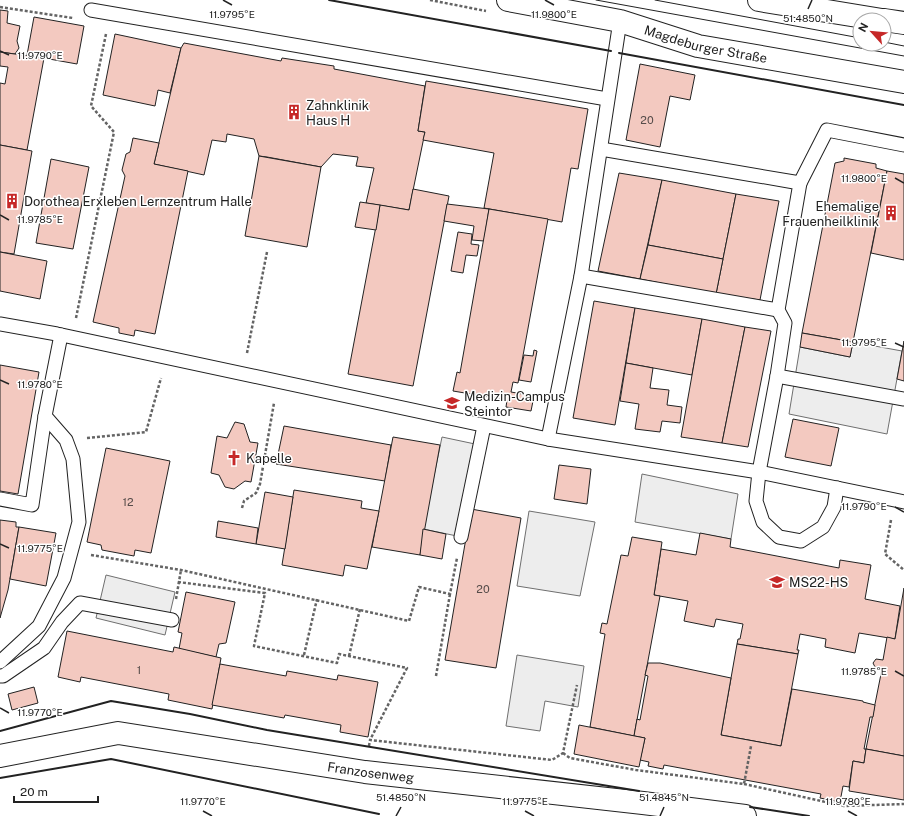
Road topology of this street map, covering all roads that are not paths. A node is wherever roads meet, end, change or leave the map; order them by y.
1 (508, 0) edge
2 (759, 0) edge
3 (91, 10) dead end
4 (852, 15) edge
5 (620, 21) junction
6 (892, 21) edge
7 (904, 23) edge
8 (904, 82) edge
9 (607, 99) junction
10 (904, 145) edge
11 (601, 149) junction
12 (800, 183) junction
13 (581, 276) junction
14 (778, 310) junction
15 (0, 324) edge
16 (66, 337) junction
17 (777, 376) junction
18 (904, 399) edge
19 (45, 416) junction
20 (484, 426) junction
21 (548, 439) junction
22 (758, 472) junction
23 (837, 488) junction
24 (0, 499) edge
25 (899, 501) edge
26 (461, 537) road end
27 (172, 620) dead end
28 (0, 662) edge
29 (0, 676) edge
30 (0, 756) edge
31 (745, 816) edge

1 - 5 street, Magdeburger Straße
2 - 4 street
3 - 9 lane
5 - 8 street, Magdeburger Straße
5 - 9 lane
6 - 7 street
9 - 11 lane
10 - 12 lane
11 - 12 lane
11 - 13 lane
12 - 14 lane
13 - 14 lane
13 - 21 lane
14 - 17 lane
15 - 16 lane
16 - 19 lane
16 - 20 lane
17 - 18 lane
17 - 22 lane
19 - 24 lane
19 - 28 lane
20 - 21 lane
20 - 26 lane
21 - 22 lane
22 - 23 lane
22 - 23 lane
23 - 25 lane
27 - 29 lane
30 - 31 street, Franzosenweg

